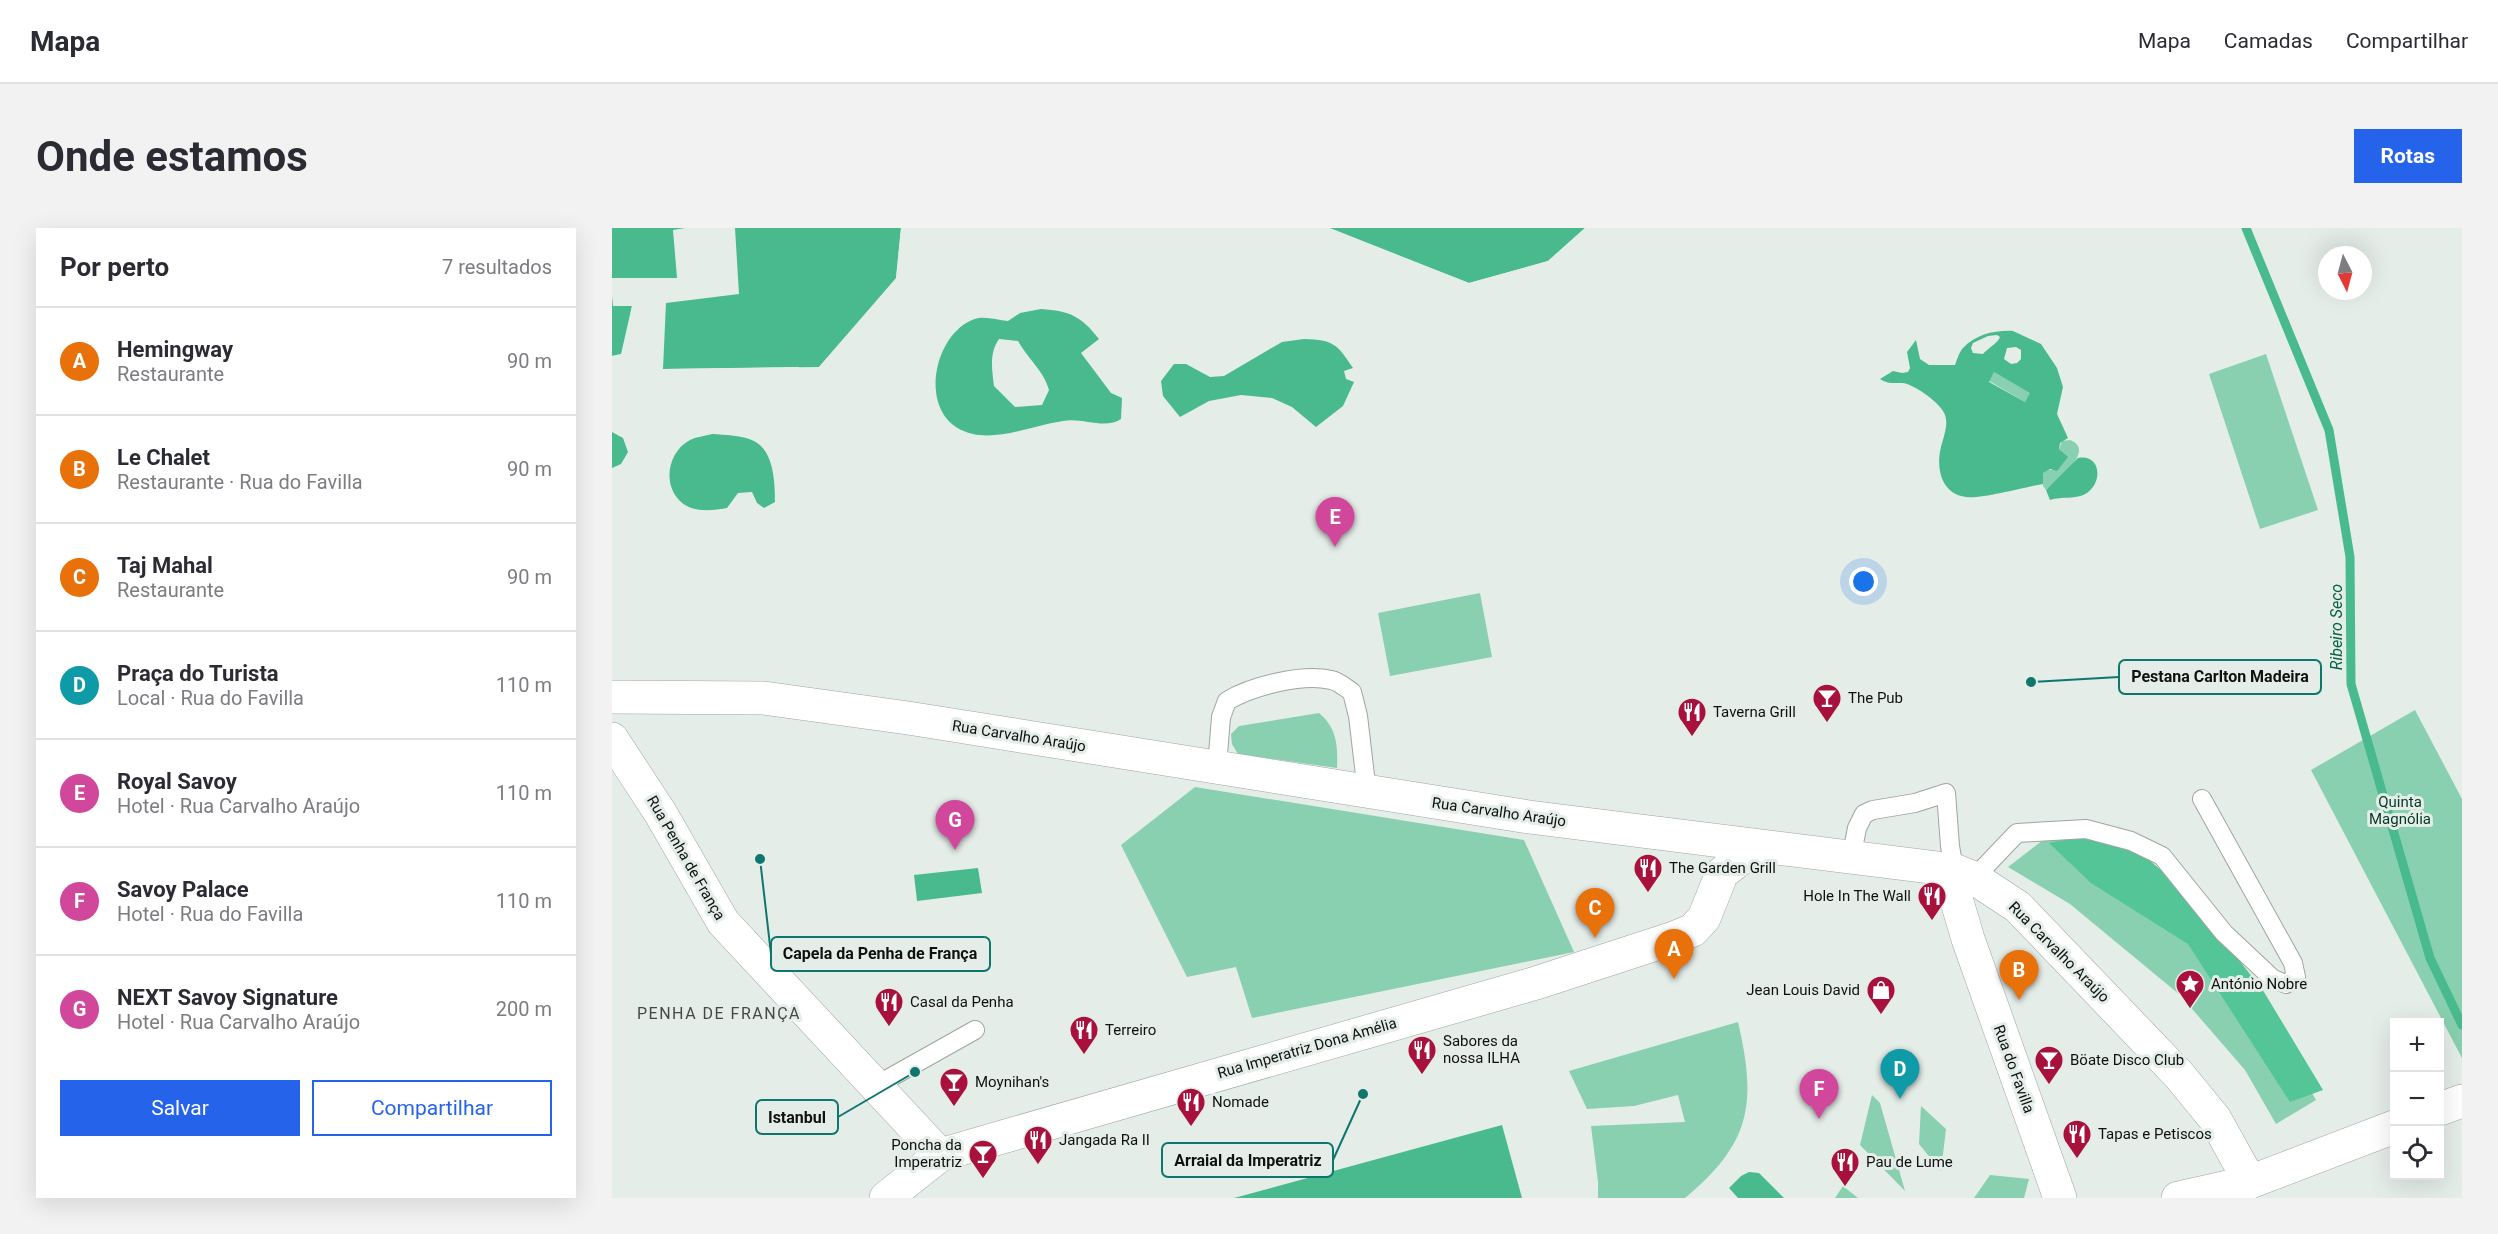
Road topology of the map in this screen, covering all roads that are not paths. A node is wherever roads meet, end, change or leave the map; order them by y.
1 (612, 697) edge
2 (612, 739) edge
3 (1217, 767) junction
4 (1367, 792) junction
5 (2202, 799) dead end
6 (1676, 836) junction
7 (1762, 847) junction
8 (1851, 859) junction
9 (1964, 874) junction
10 (1714, 888) junction
11 (975, 1030) dead end
12 (877, 1085) junction
13 (2462, 1101) edge
14 (2444, 1107) edge
15 (2390, 1129) edge
16 (940, 1155) junction
17 (2241, 1190) edge
18 (886, 1198) edge
19 (2060, 1198) edge
20 (2178, 1198) edge

1 - 3 street, Rua Carvalho Araújo
2 - 12 street, Rua Penha de França
3 - 4 street, Rua Carvalho Araújo
3 - 4 lane
4 - 6 street, Rua Carvalho Araújo
5 - 9 lane
6 - 7 street, Rua Carvalho Araújo
6 - 10 street
7 - 8 street, Rua Carvalho Araújo
7 - 10 street, Rua Imperatriz Dona Amélia
8 - 9 street, Rua Carvalho Araújo
8 - 9 lane
9 - 17 street, Rua Carvalho Araújo
9 - 19 street, Rua do Favilla
10 - 16 street, Rua Imperatriz Dona Amélia
11 - 12 lane
12 - 16 street, Rua Penha de França
13 - 14 street
15 - 17 street
16 - 18 street, Rua Imperatriz Dona Amélia
17 - 20 street

